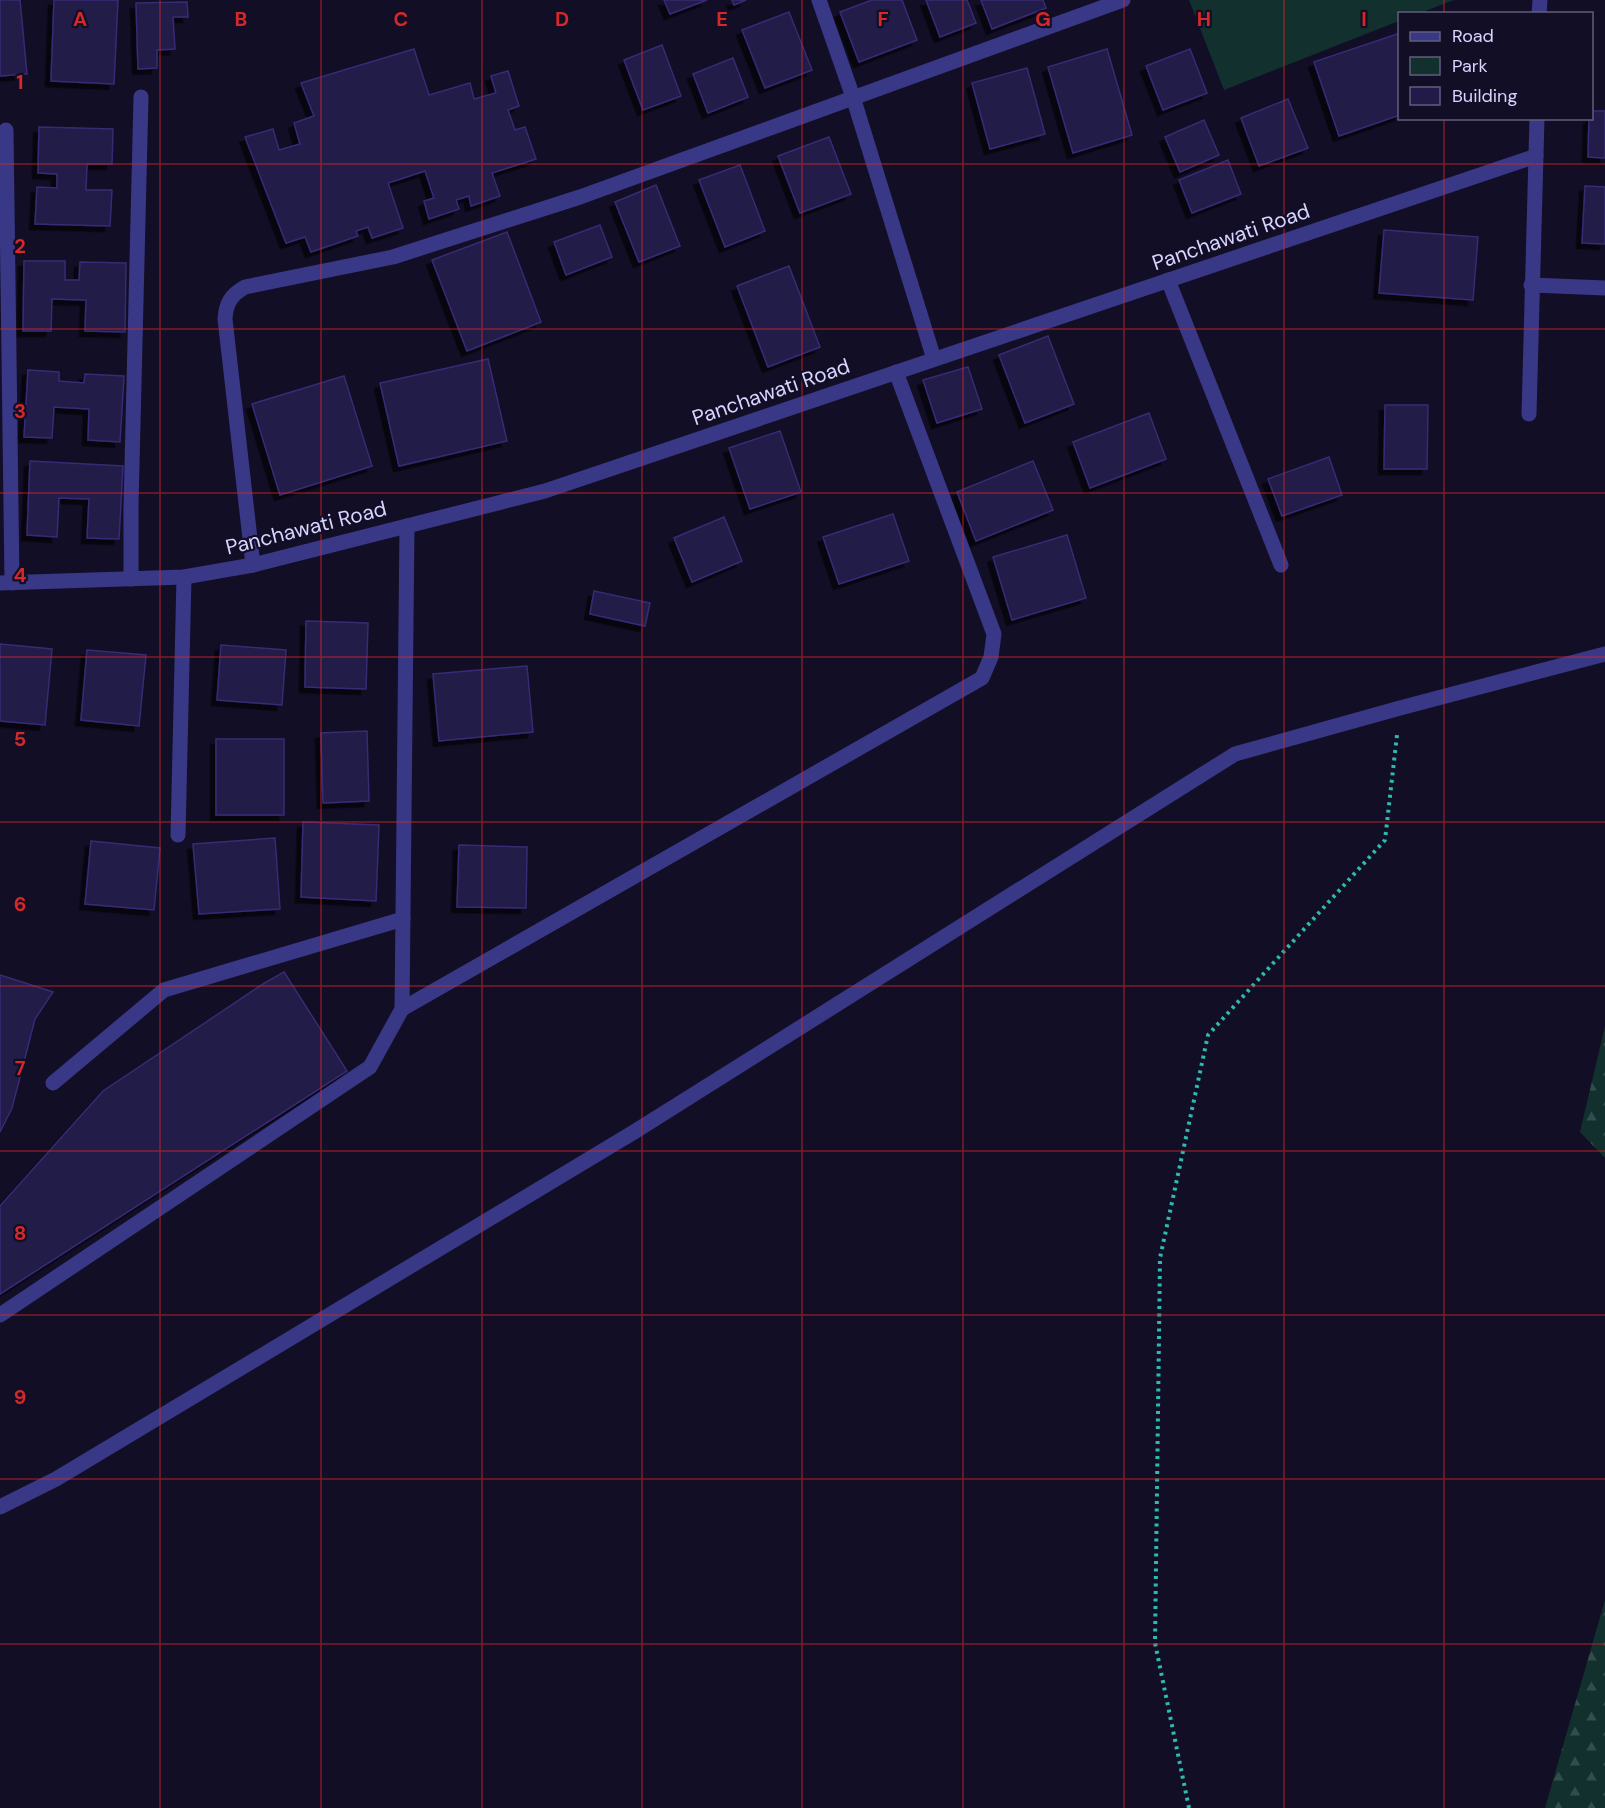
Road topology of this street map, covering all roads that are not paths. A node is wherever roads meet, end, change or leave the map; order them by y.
1 (819, 0) edge
2 (1123, 0) edge
3 (141, 97) dead end
4 (852, 97) junction
5 (1537, 120) edge
6 (6, 130) dead end
7 (1536, 156) junction
8 (1168, 280) junction
9 (1531, 285) junction
10 (1605, 288) edge
11 (934, 359) junction
12 (896, 372) junction
13 (1529, 414) dead end
14 (407, 526) junction
15 (254, 565) junction
16 (1281, 565) dead end
17 (184, 577) junction
18 (131, 579) junction
19 (6, 583) edge
20 (1605, 654) edge
21 (178, 835) dead end
22 (403, 919) junction
23 (402, 1009) junction
24 (52, 1083) dead end
25 (0, 1315) edge
26 (0, 1507) edge

1 - 4 street
2 - 4 street
3 - 18 street
4 - 11 street
4 - 15 street
5 - 7 street
6 - 19 street
7 - 8 street, Panchawati Road
7 - 9 street
8 - 11 street, Panchawati Road
8 - 16 street
9 - 10 street
9 - 13 street
11 - 12 street, Panchawati Road
12 - 14 street, Panchawati Road
12 - 23 street
14 - 15 street, Panchawati Road
14 - 22 street
15 - 17 street, Panchawati Road
17 - 18 street, Panchawati Road
17 - 21 street
18 - 19 street, Panchawati Road
20 - 26 street
22 - 23 street
22 - 24 street
23 - 25 street

